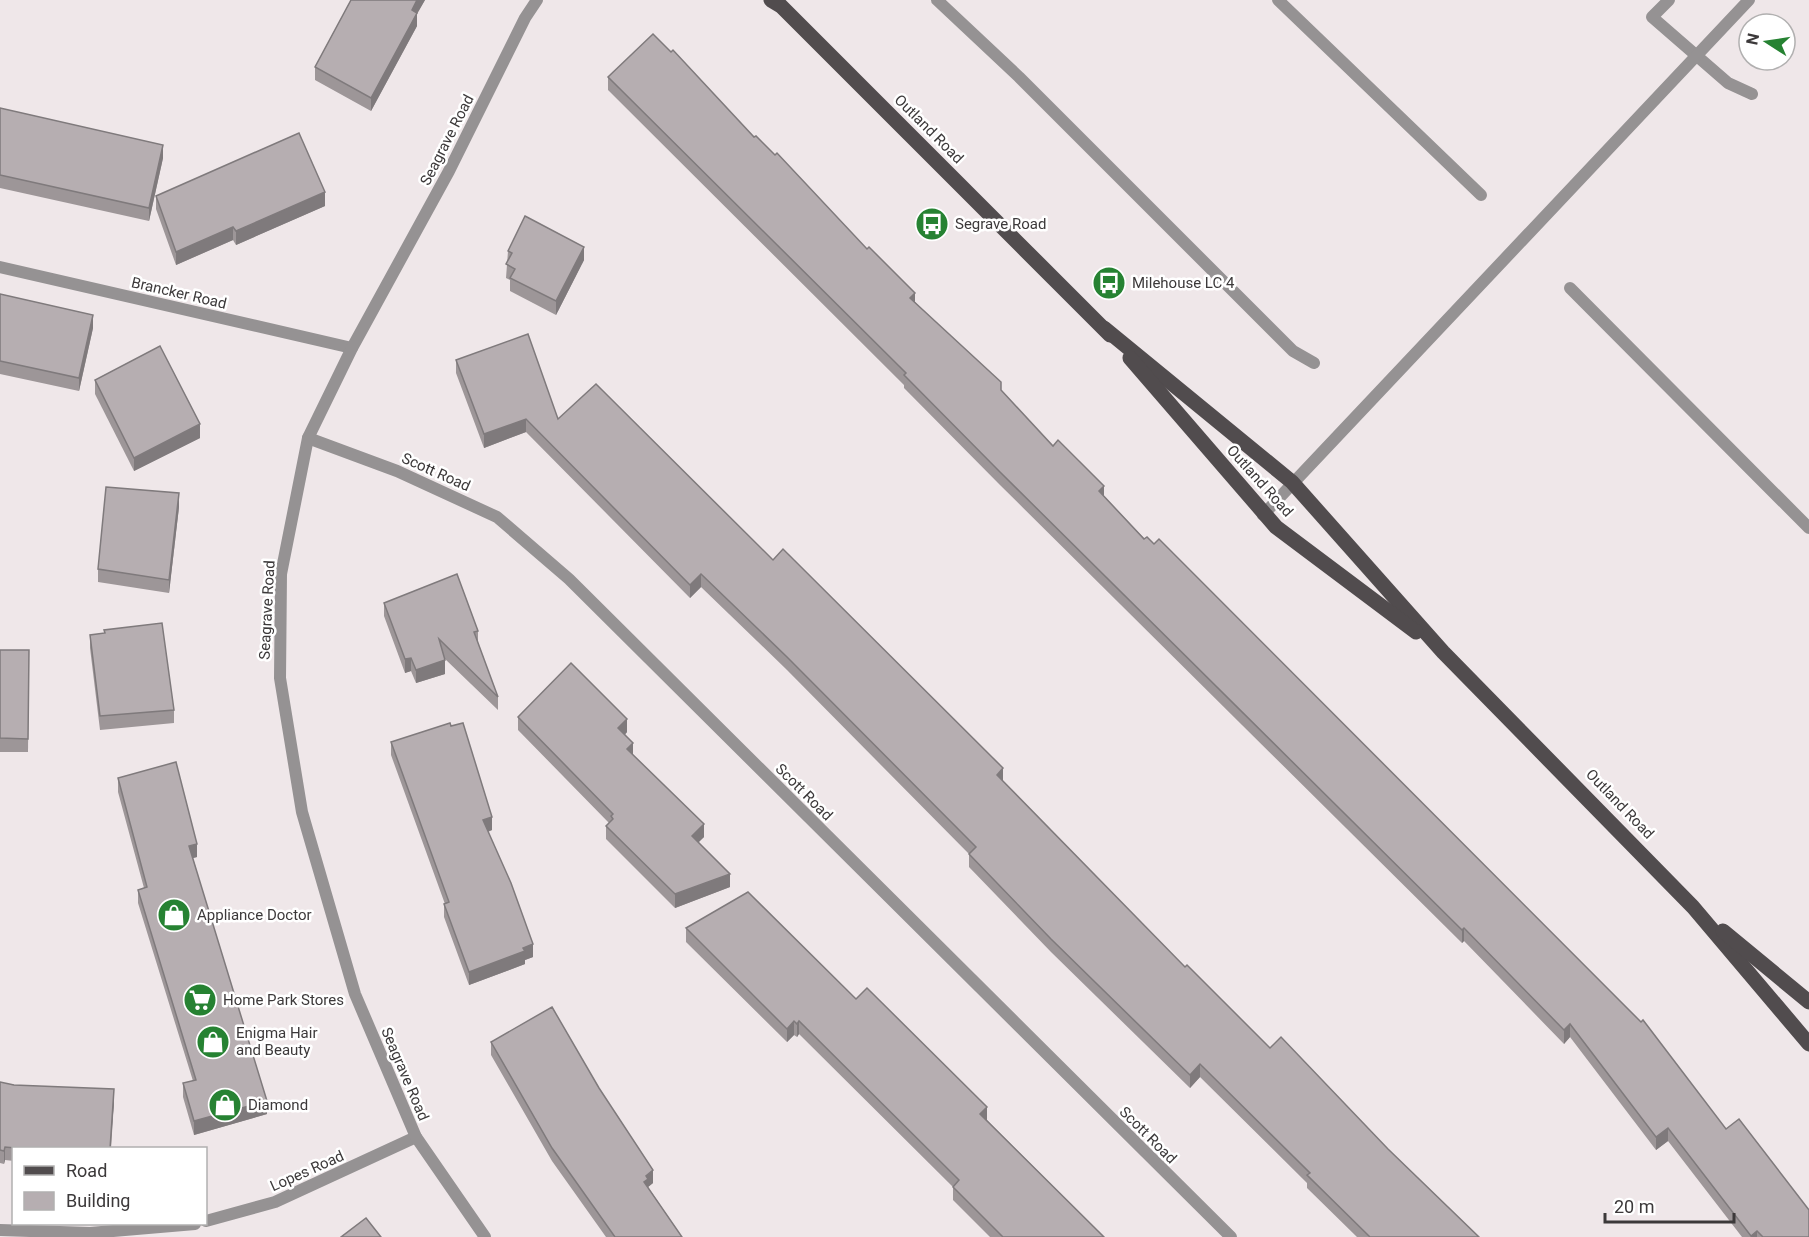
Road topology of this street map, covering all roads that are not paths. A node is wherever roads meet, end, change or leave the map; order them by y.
1 (537, 0) edge
2 (937, 0) edge
3 (1278, 0) edge
4 (1669, 0) edge
5 (1749, 0) edge
6 (777, 2) edge
7 (1696, 56) junction
8 (1752, 93) dead end
9 (1481, 195) dead end
10 (0, 267) edge
11 (1570, 288) dead end
12 (1104, 328) junction
13 (352, 348) junction
14 (1314, 363) dead end
15 (308, 438) junction
16 (1292, 482) junction
17 (1263, 515) junction
18 (1809, 528) edge
19 (1443, 652) junction
20 (1693, 907) junction
21 (1809, 1002) edge
22 (1809, 1044) edge
23 (416, 1137) junction
24 (207, 1221) edge
25 (185, 1225) edge
26 (0, 1230) edge
27 (90, 1235) edge
28 (485, 1237) edge
29 (1231, 1237) edge

1 - 13 street, Seagrave Road
2 - 14 street
3 - 9 street
4 - 7 street
5 - 7 street
6 - 12 main road, Outland Road
7 - 8 street
7 - 16 street
10 - 13 street, Brancker Road
11 - 18 street
12 - 16 main road, Outland Road
12 - 17 main road, Outland Road
13 - 15 street, Seagrave Road
15 - 23 street, Seagrave Road
15 - 29 street, Scott Road
16 - 17 street
16 - 19 main road, Outland Road
17 - 19 main road, Outland Road
19 - 20 main road, Outland Road
20 - 21 main road, Outland Road
20 - 22 main road, Outland Road
23 - 24 street, Lopes Road
23 - 28 street, Seagrave Road
25 - 27 street
26 - 27 street

